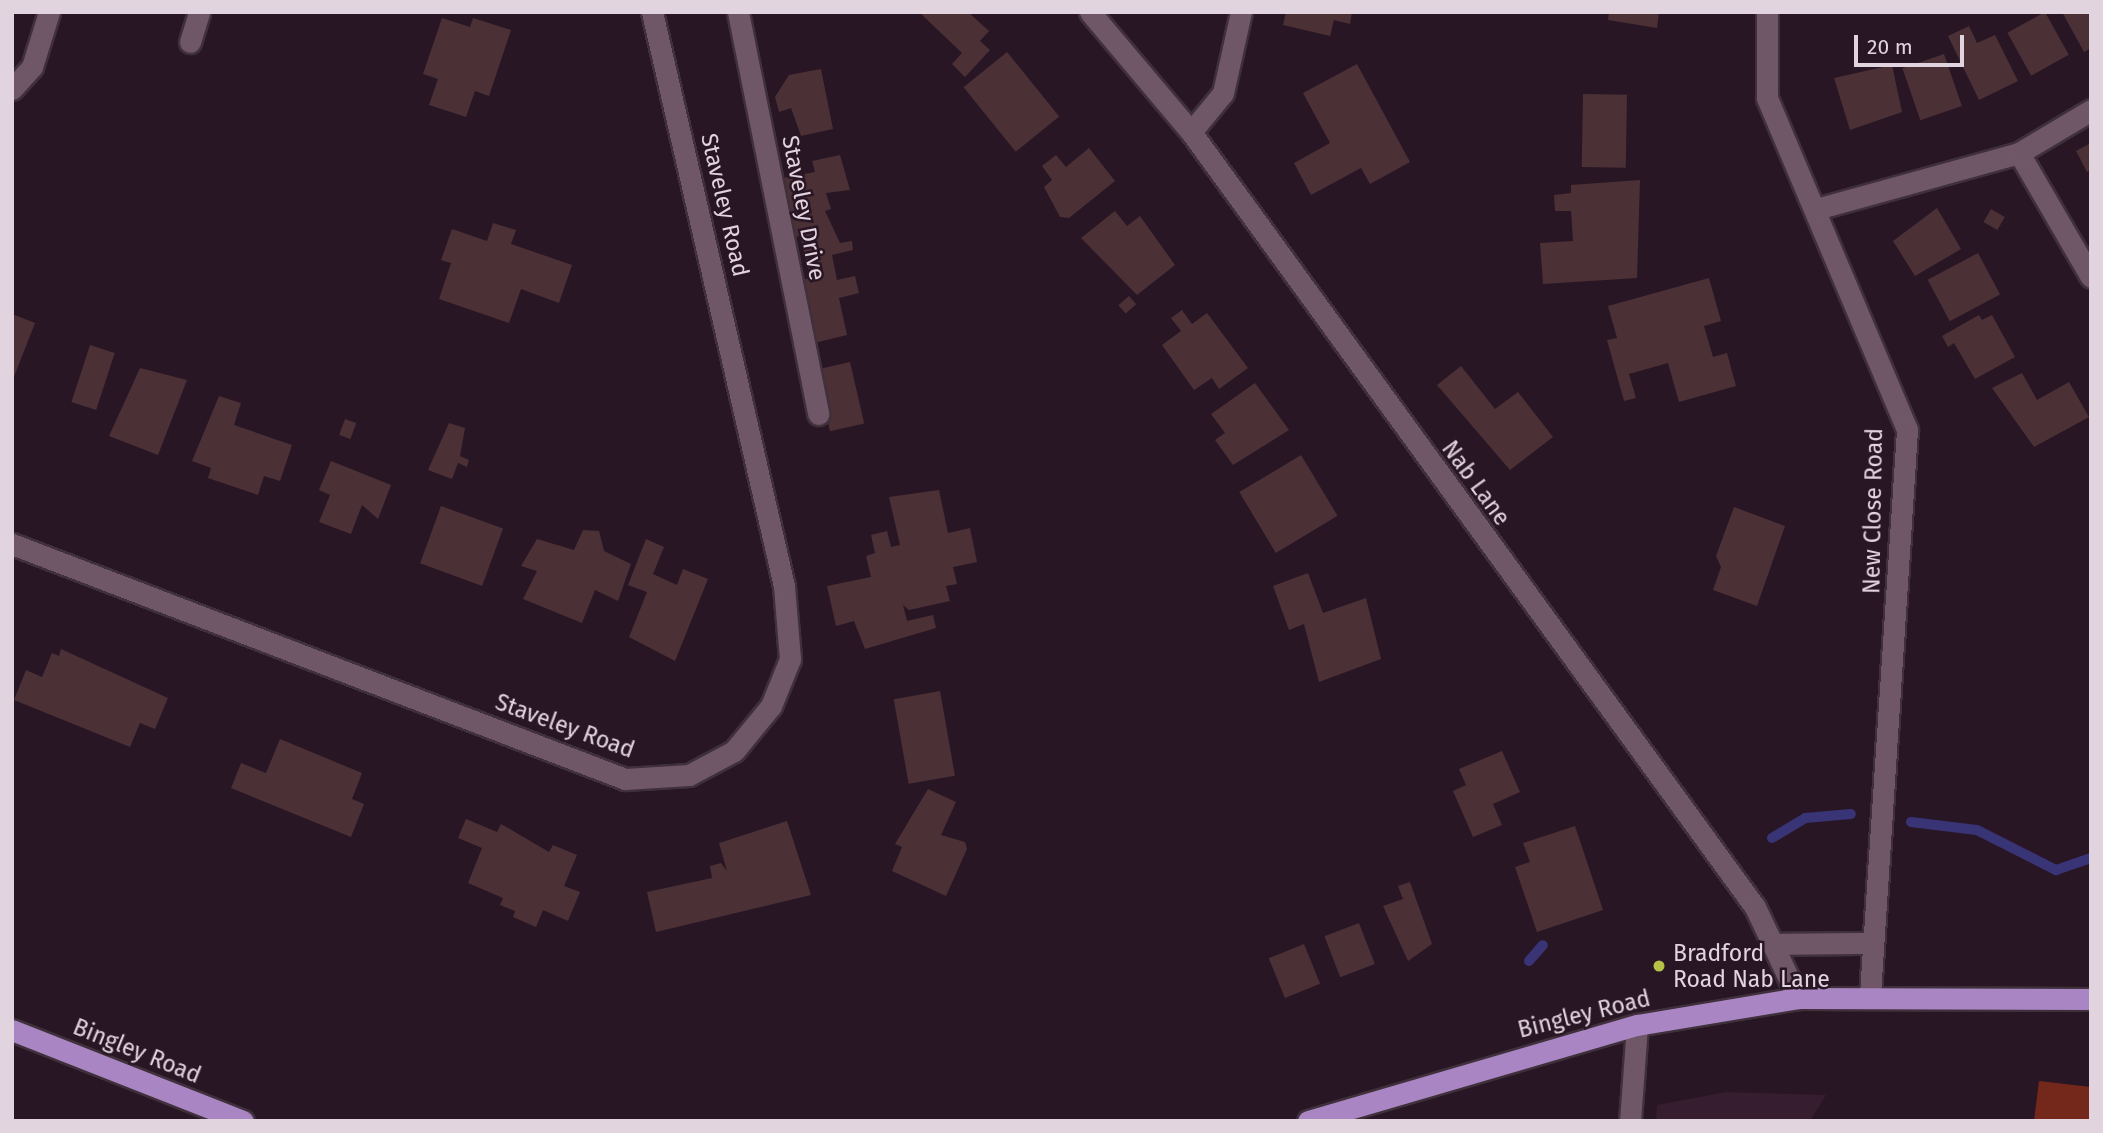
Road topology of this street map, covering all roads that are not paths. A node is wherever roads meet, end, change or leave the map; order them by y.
1 (49, 12) edge
2 (199, 12) edge
3 (652, 12) edge
4 (738, 12) edge
5 (1090, 12) edge
6 (1241, 12) edge
7 (1767, 12) edge
8 (190, 41) dead end
9 (12, 89) edge
10 (2091, 110) edge
11 (1191, 132) junction
12 (2019, 153) junction
13 (1816, 209) junction
14 (2091, 277) edge
15 (818, 414) dead end
16 (12, 544) edge
17 (1872, 943) junction
18 (1773, 944) junction
19 (1870, 995) junction
20 (1798, 998) junction
21 (2091, 999) edge
22 (1637, 1025) junction
23 (12, 1030) edge
24 (243, 1121) edge
25 (1308, 1121) edge
26 (1630, 1121) edge

1 - 9 street
2 - 8 street
3 - 16 street, Staveley Road
4 - 15 street, Staveley Drive
5 - 11 street, Nab Lane
6 - 11 street
7 - 13 street, New Close Road
10 - 12 street
11 - 18 street, Nab Lane
12 - 13 street
12 - 14 street
13 - 17 street, New Close Road
17 - 18 street
17 - 19 street, New Close Road
18 - 20 street, Nab Lane
19 - 20 highway, Bingley Road
19 - 21 highway, Bingley Road
20 - 22 highway, Bingley Road
22 - 25 highway, Bingley Road
22 - 26 street
23 - 24 highway, Bingley Road

